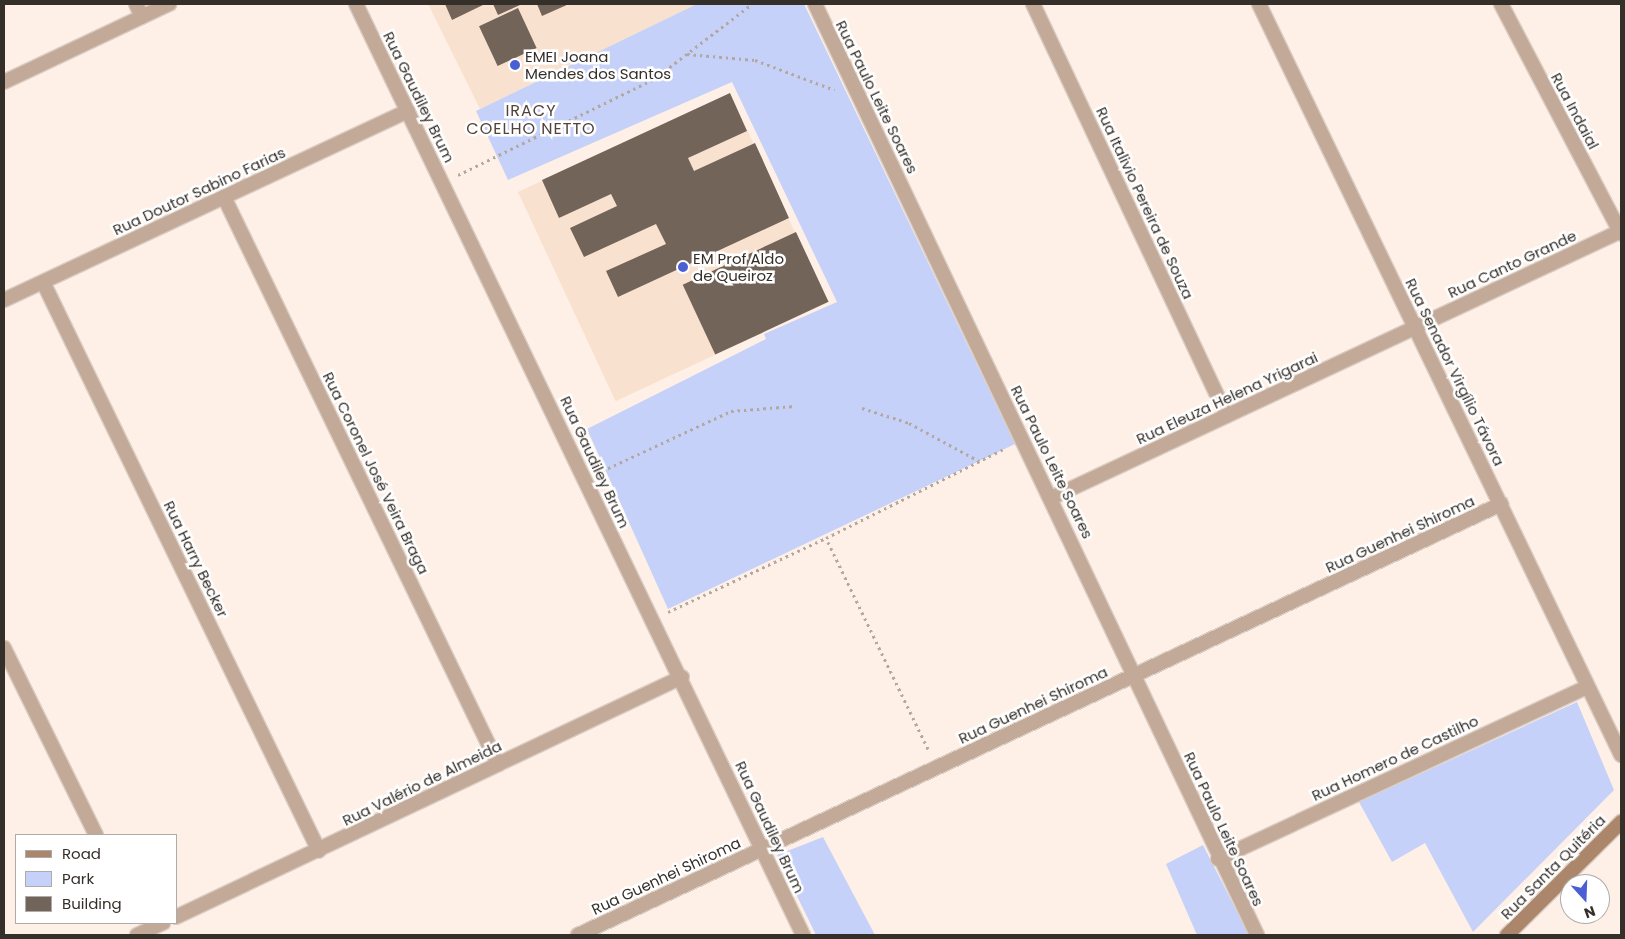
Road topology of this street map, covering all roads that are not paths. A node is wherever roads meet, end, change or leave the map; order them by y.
1 (136, 4) edge
2 (170, 4) edge
3 (356, 4) edge
4 (815, 4) edge
5 (1033, 4) edge
6 (1259, 4) edge
7 (1501, 4) edge
8 (142, 17) junction
9 (4, 82) edge
10 (408, 111) junction
11 (224, 197) junction
12 (1621, 232) edge
13 (43, 282) junction
14 (4, 300) edge
15 (1416, 327) junction
16 (1227, 416) junction
17 (1051, 498) junction
18 (1501, 504) junction
19 (4, 648) edge
20 (1136, 676) junction
21 (682, 677) junction
22 (1587, 687) junction
23 (1621, 755) edge
24 (498, 764) junction
25 (1621, 822) edge
26 (96, 834) edge
27 (762, 849) junction
28 (319, 851) junction
29 (1218, 859) junction
30 (178, 916) edge
31 (160, 924) edge
32 (141, 931) edge
33 (578, 935) edge
34 (803, 935) edge
35 (1257, 935) edge
36 (1507, 935) edge

1 - 8 street
2 - 8 street
3 - 10 street, Rua Gaudiley Brum
4 - 17 street, Rua Paulo Leite Soares
5 - 16 street, Rua Italivio Pereira de Souza
6 - 15 street, Rua Senador Virgílio Távora
7 - 12 street, Rua Indaial
8 - 9 street
10 - 11 street, Rua Doutor Sabino Farias
10 - 21 street, Rua Gaudiley Brum
11 - 13 street, Rua Doutor Sabino Farias
11 - 24 street, Rua Coronel José Veira Braga
12 - 15 street, Rua Canto Grande
13 - 14 street, Rua Doutor Sabino Farias
13 - 28 street, Rua Harry Becker
15 - 16 street, Rua Eleuza Helena Yrigarai
15 - 18 street, Rua Senador Virgílio Távora
16 - 17 street, Rua Eleuza Helena Yrigarai
17 - 20 street, Rua Paulo Leite Soares
18 - 20 street, Rua Guenhei Shiroma
18 - 22 street, Rua Senador Virgílio Távora
19 - 26 street
20 - 27 street, Rua Guenhei Shiroma
20 - 29 street, Rua Paulo Leite Soares
21 - 24 street, Rua Valério de Almeida
21 - 27 street, Rua Gaudiley Brum
22 - 23 street, Rua Senador Virgílio Távora
22 - 29 street, Rua Homero de Castilho
24 - 28 street, Rua Valério de Almeida
25 - 36 main road, Rua Santa Quitéria
27 - 33 street, Rua Guenhei Shiroma
27 - 34 street, Rua Gaudiley Brum
28 - 30 street, Rua Valério de Almeida
29 - 35 street, Rua Paulo Leite Soares
31 - 32 street

